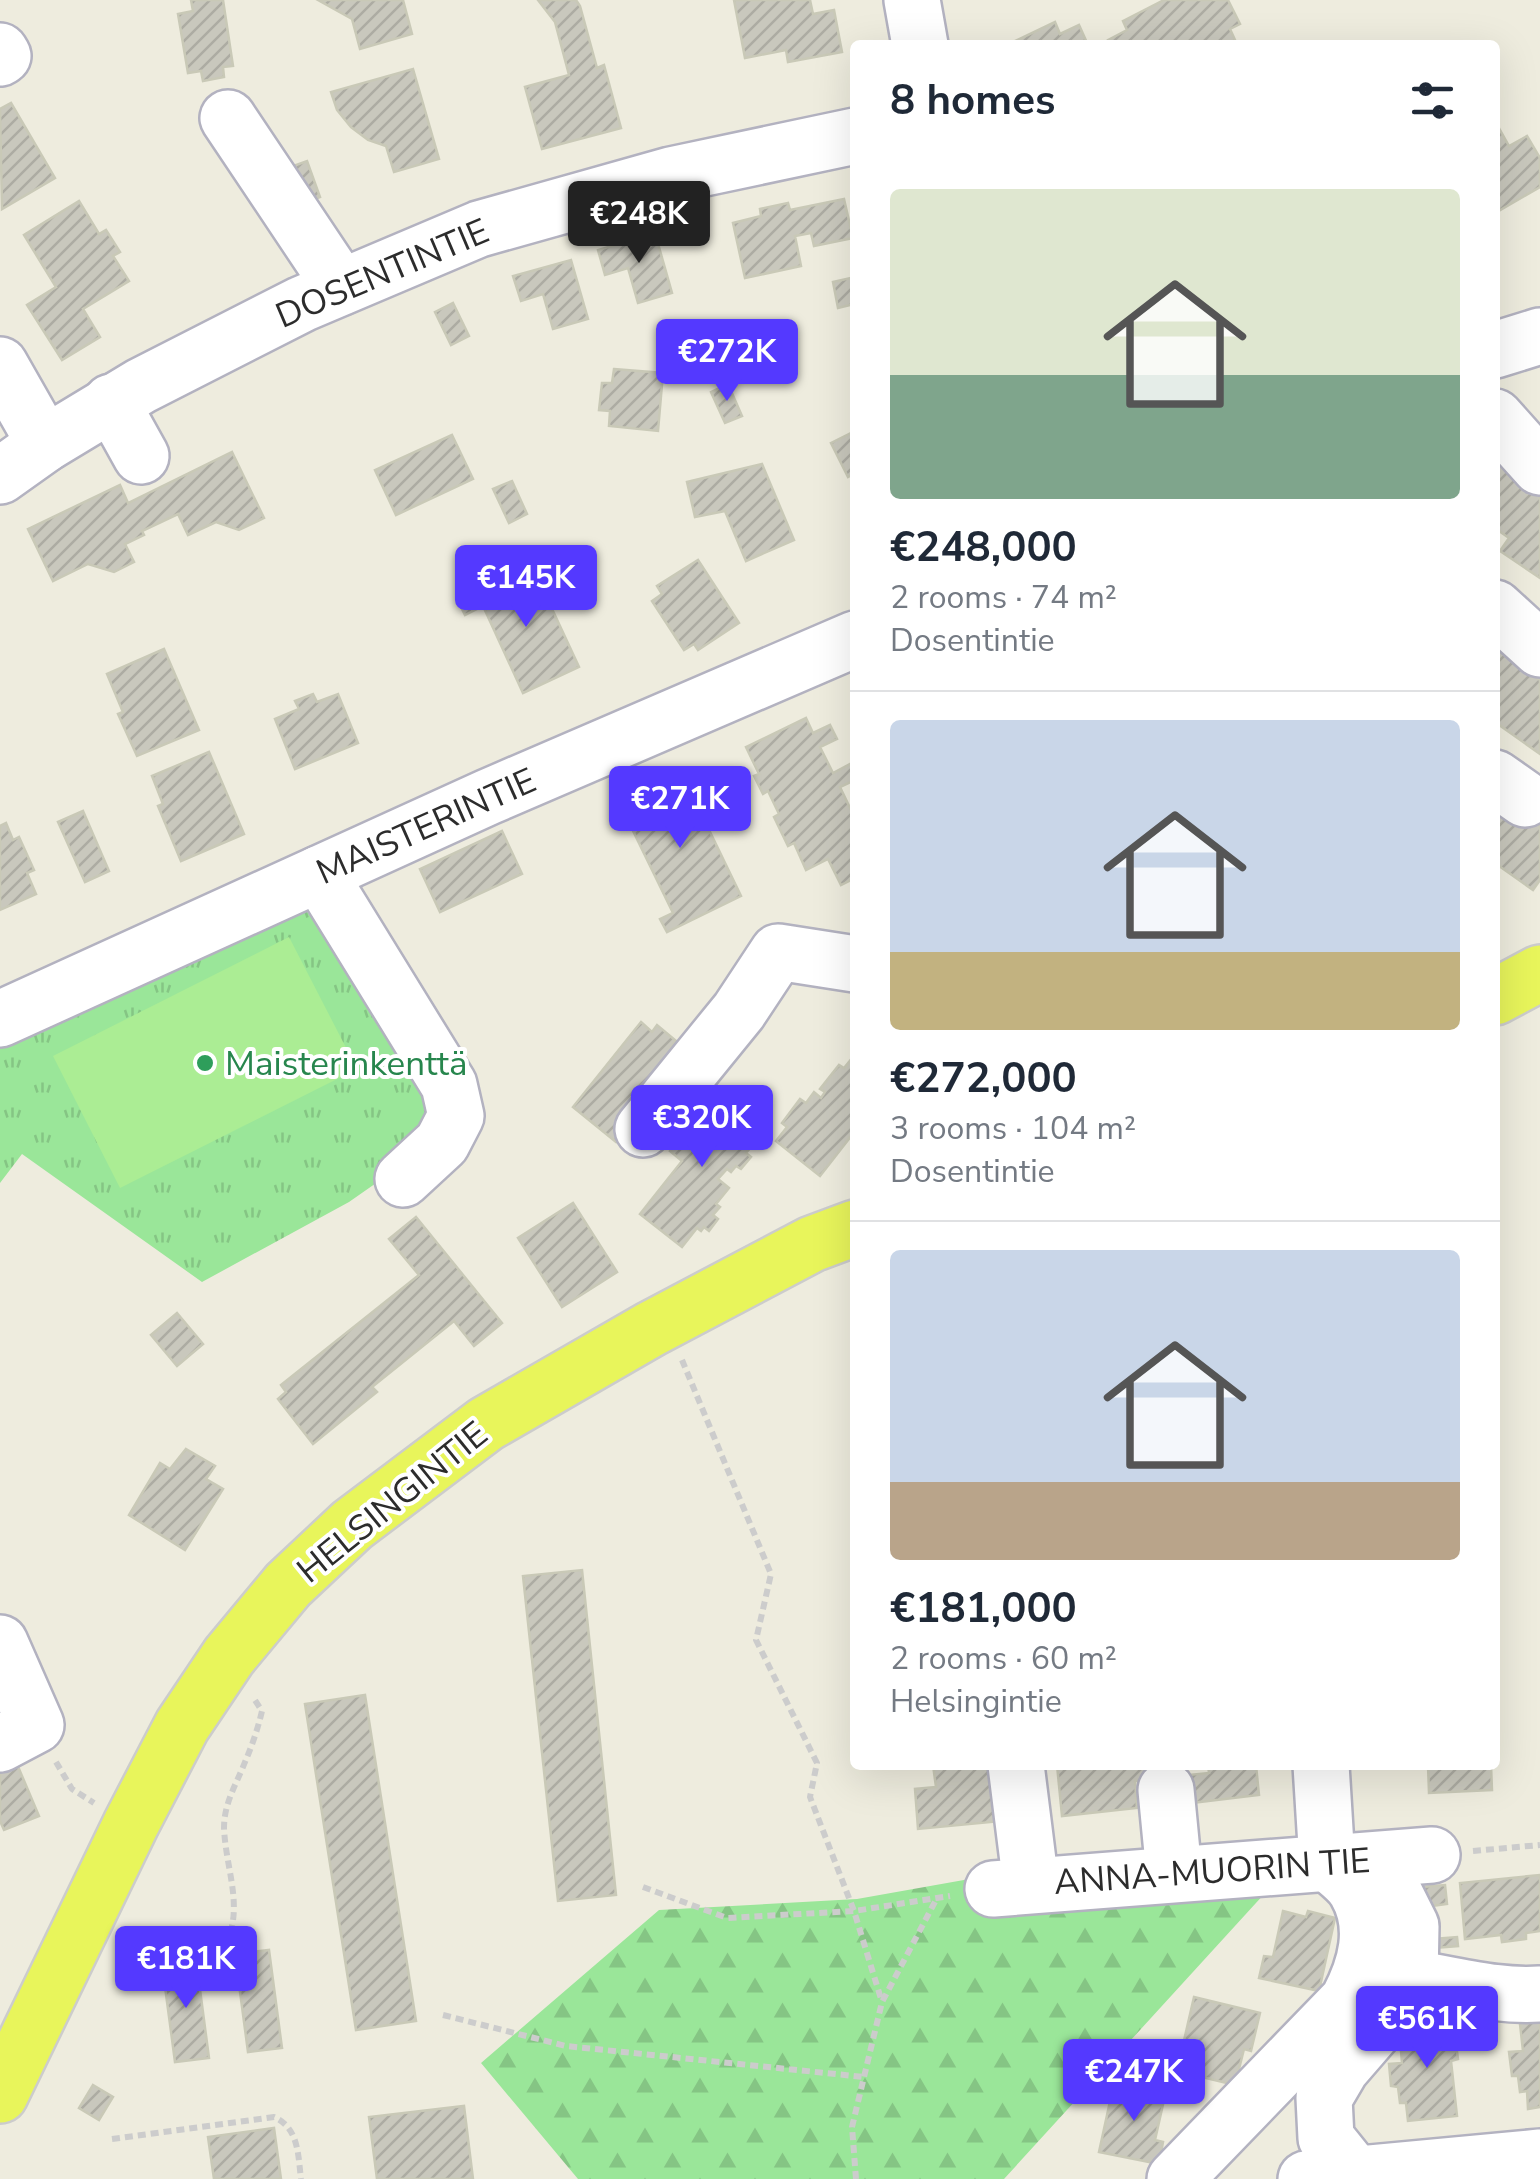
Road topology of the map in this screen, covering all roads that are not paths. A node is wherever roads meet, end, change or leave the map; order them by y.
1 (912, 0) edge
2 (919, 40) edge
3 (228, 118) dead end
4 (850, 137) edge
5 (341, 287) junction
6 (1540, 336) edge
7 (1500, 348) edge
8 (0, 365) edge
9 (111, 402) junction
10 (1500, 423) edge
11 (45, 444) junction
12 (140, 456) dead end
13 (1540, 467) edge
14 (0, 476) edge
15 (1500, 613) edge
16 (850, 641) edge
17 (1540, 649) edge
18 (319, 874) junction
19 (850, 963) edge
20 (1540, 973) edge
21 (1500, 994) edge
22 (0, 1019) edge
23 (642, 1129) dead end
24 (403, 1179) dead end
25 (850, 1230) edge
26 (0, 1642) edge
27 (18, 1735) edge
28 (1016, 1770) edge
29 (1321, 1770) edge
30 (1166, 1790) dead end
31 (1432, 1855) road end
32 (1326, 1862) junction
33 (1174, 1873) junction
34 (1410, 1978) junction
35 (1540, 1994) edge
36 (0, 2095) edge
37 (1540, 2157) edge
38 (1330, 2177) edge
39 (1176, 2179) edge

1 - 2 street
3 - 5 street
4 - 5 street, DOSENTINTIE
5 - 9 street, DOSENTINTIE
6 - 7 street
8 - 11 street
9 - 11 street, DOSENTINTIE
9 - 12 street
10 - 13 street
11 - 14 street, DOSENTINTIE
15 - 17 street
16 - 18 street, MAISTERINTIE
18 - 22 street, MAISTERINTIE
18 - 24 street
19 - 23 street
20 - 21 main road
25 - 36 main road, HELSINGINTIE
26 - 27 street
28 - 33 street, ANNA-MUORIN TIE
29 - 32 street
30 - 33 street
31 - 32 street, ANNA-MUORIN TIE
32 - 33 street, ANNA-MUORIN TIE
32 - 34 street
32 - 39 street
34 - 35 street
34 - 38 street
37 - 38 street

